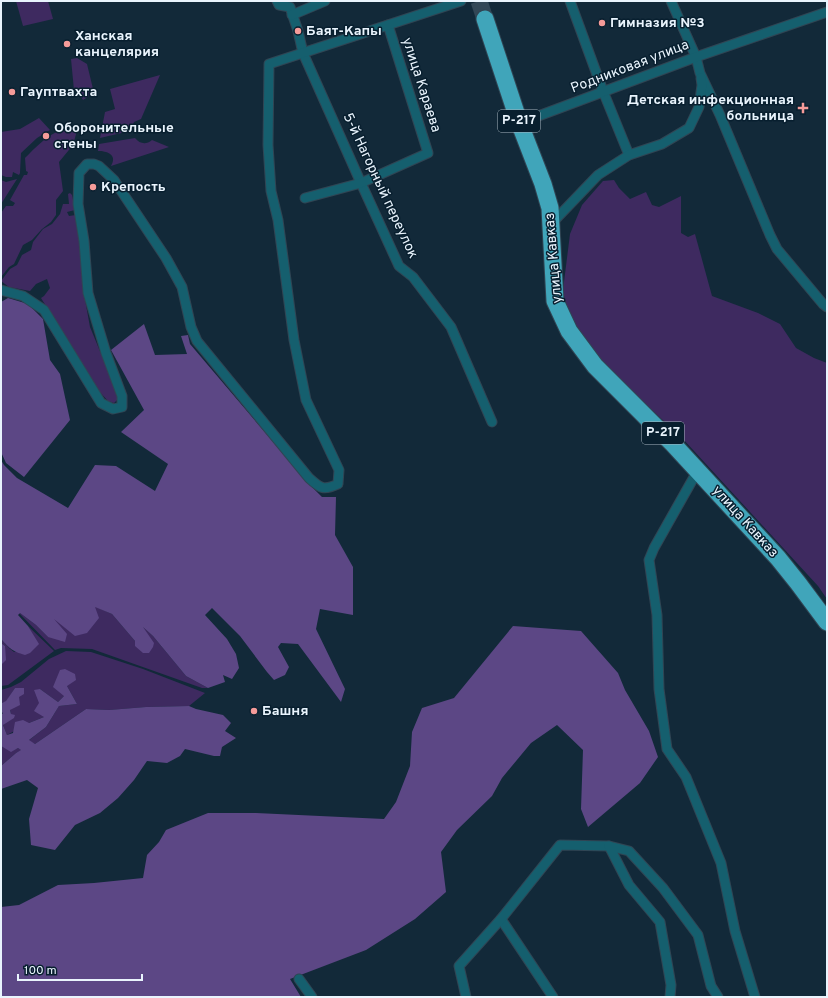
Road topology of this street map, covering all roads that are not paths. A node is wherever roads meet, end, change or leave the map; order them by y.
1 (278, 1) edge
2 (325, 1) edge
3 (461, 1) edge
4 (570, 1) edge
5 (671, 1) edge
6 (827, 12) edge
7 (292, 15) junction
8 (485, 19) tunnel mouth
9 (388, 25) junction
10 (303, 53) junction
11 (696, 57) junction
12 (700, 73) junction
13 (603, 92) junction
14 (533, 118) dead end
15 (629, 155) junction
16 (360, 183) junction
17 (305, 198) dead end
18 (552, 223) junction
19 (1, 290) edge
20 (827, 307) edge
21 (492, 422) dead end
22 (698, 470) junction
23 (827, 622) edge
24 (609, 846) junction
25 (500, 919) junction
26 (299, 979) dead end
27 (312, 997) edge
28 (466, 997) edge
29 (553, 997) edge
30 (670, 997) edge
31 (718, 997) edge
32 (755, 997) edge

1 - 7 street
2 - 7 street
3 - 9 street
4 - 13 street
5 - 11 street
6 - 11 street, Родниковая улица
7 - 10 street, 5-й Нагорный переулок
8 - 18 highway, улица Кавказ / Р-217
9 - 10 street
9 - 16 street, улица Караева
10 - 16 street, 5-й Нагорный переулок
10 - 19 street
11 - 12 street
11 - 13 street, Родниковая улица
12 - 15 street
12 - 20 street
13 - 14 street, Родниковая улица
13 - 15 street
15 - 18 street
16 - 17 street
16 - 21 street, 5-й Нагорный переулок
18 - 22 highway, улица Кавказ / Р-217
22 - 23 highway, улица Кавказ / Р-217
22 - 32 street
24 - 25 street
24 - 30 street
24 - 31 street
25 - 28 street
25 - 29 street
26 - 27 street

